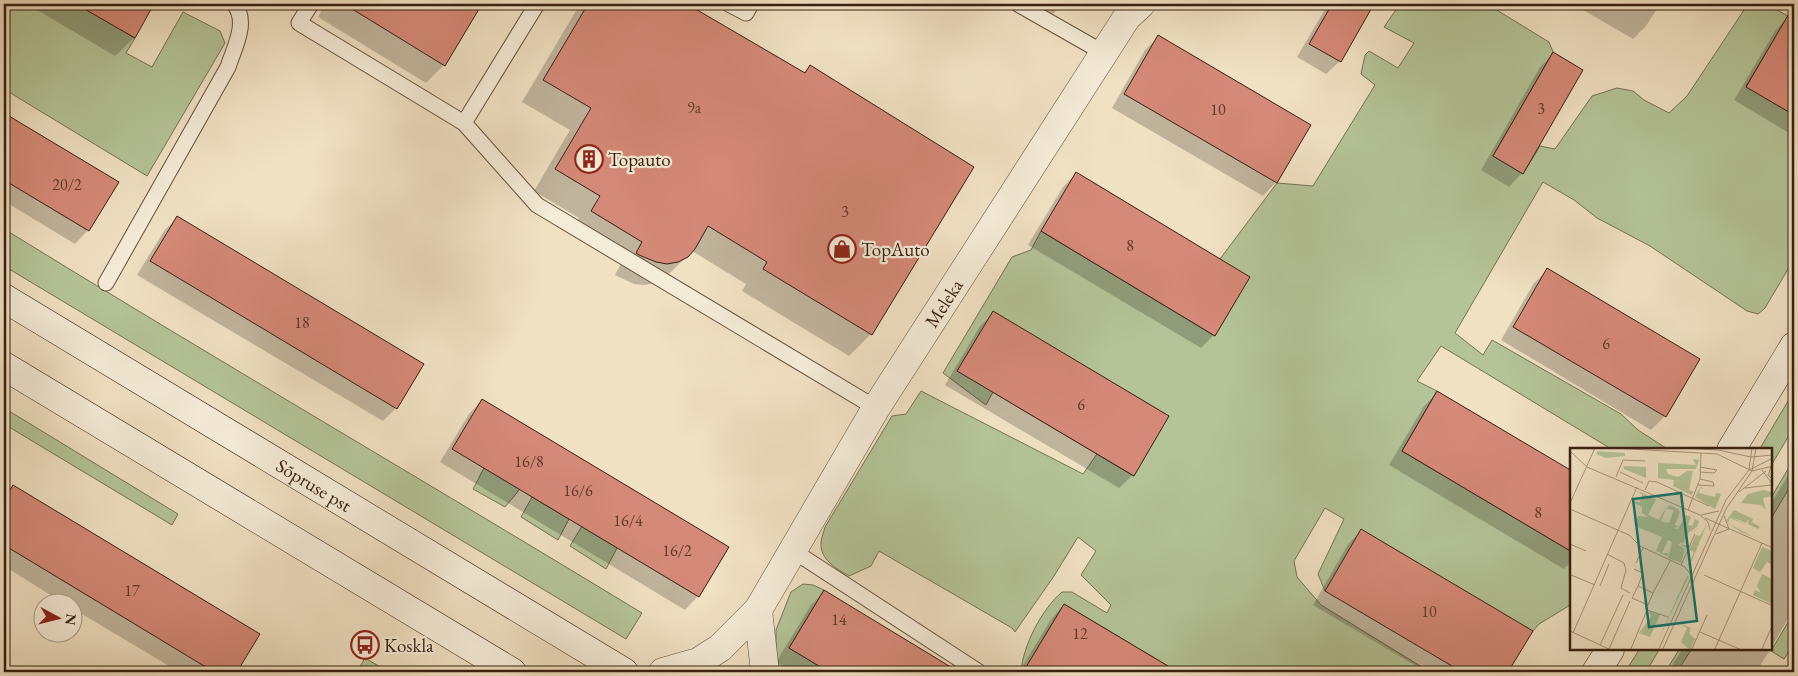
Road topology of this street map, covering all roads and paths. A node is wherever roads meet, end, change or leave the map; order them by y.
1 (234, 4) edge
2 (311, 4) edge
3 (537, 4) edge
4 (729, 4) edge
5 (751, 4) edge
6 (1018, 4) edge
7 (1141, 4) edge
8 (1104, 53) junction
9 (464, 123) junction
10 (106, 283) dead end
11 (4, 298) edge
12 (1794, 346) edge
13 (4, 366) edge
14 (876, 408) junction
15 (1732, 448) edge
16 (792, 550) junction
17 (758, 610) junction
18 (1609, 651) edge
19 (512, 672) edge
20 (624, 672) edge
21 (663, 672) edge
22 (765, 672) edge
23 (979, 672) edge
24 (1596, 672) edge

1 - 10 lane
2 - 9 lane
3 - 9 lane
4 - 5 lane
6 - 8 lane
7 - 8 main road, Meleka
8 - 14 main road, Meleka
9 - 14 lane
11 - 20 main road, Sõpruse pst
12 - 15 main road
13 - 19 main road
14 - 16 main road, Meleka
16 - 17 main road, Meleka
16 - 23 lane
17 - 21 main road, Meleka
17 - 22 main road
18 - 24 main road

